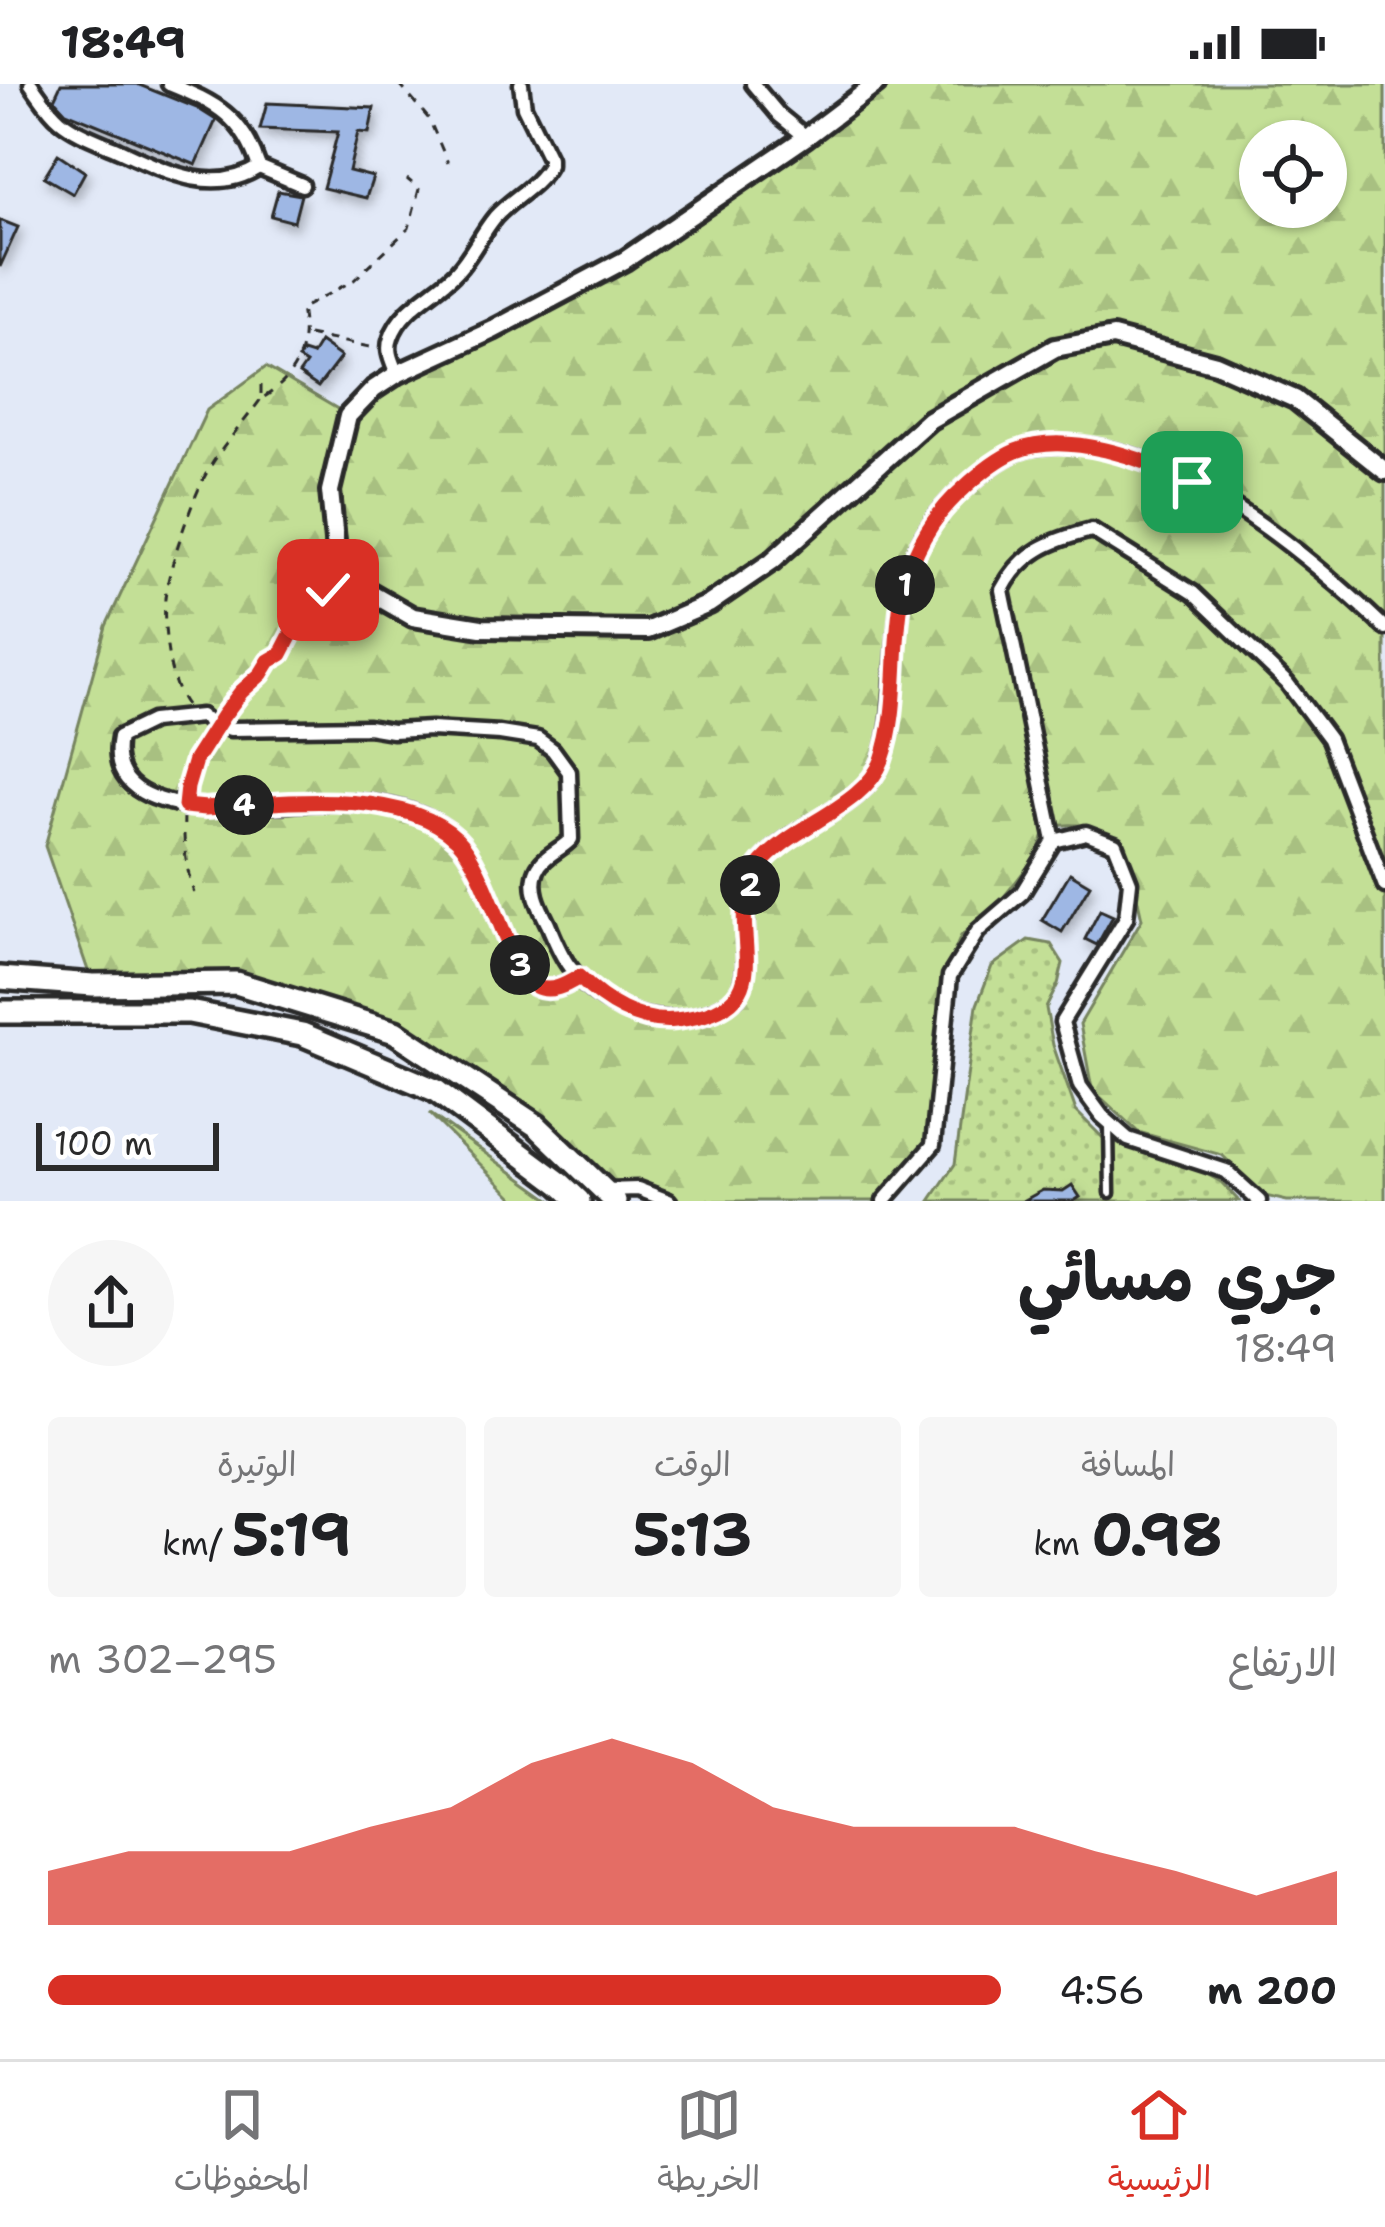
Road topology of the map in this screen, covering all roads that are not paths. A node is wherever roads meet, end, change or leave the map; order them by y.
1 (31, 84) edge
2 (170, 84) edge
3 (521, 84) edge
4 (753, 84) edge
5 (876, 84) edge
6 (806, 137) junction
7 (260, 167) junction
8 (302, 185) dead end
9 (397, 374) junction
10 (1385, 471) edge
11 (1385, 628) edge
12 (1054, 841) junction
13 (1385, 886) edge
14 (0, 977) edge
15 (579, 977) junction
16 (0, 1012) edge
17 (1109, 1122) junction
18 (1110, 1193) dead end
19 (610, 1196) edge
20 (578, 1201) edge
21 (669, 1201) edge
22 (884, 1201) edge
23 (1259, 1201) edge

1 - 7 street
2 - 7 street
3 - 9 street
4 - 6 street
5 - 6 street
6 - 9 street
7 - 8 street
9 - 10 street
11 - 15 street
12 - 13 street
12 - 17 street
12 - 22 street
14 - 19 main road
15 - 15 street
16 - 20 main road
17 - 18 lane
17 - 23 street
19 - 21 street

